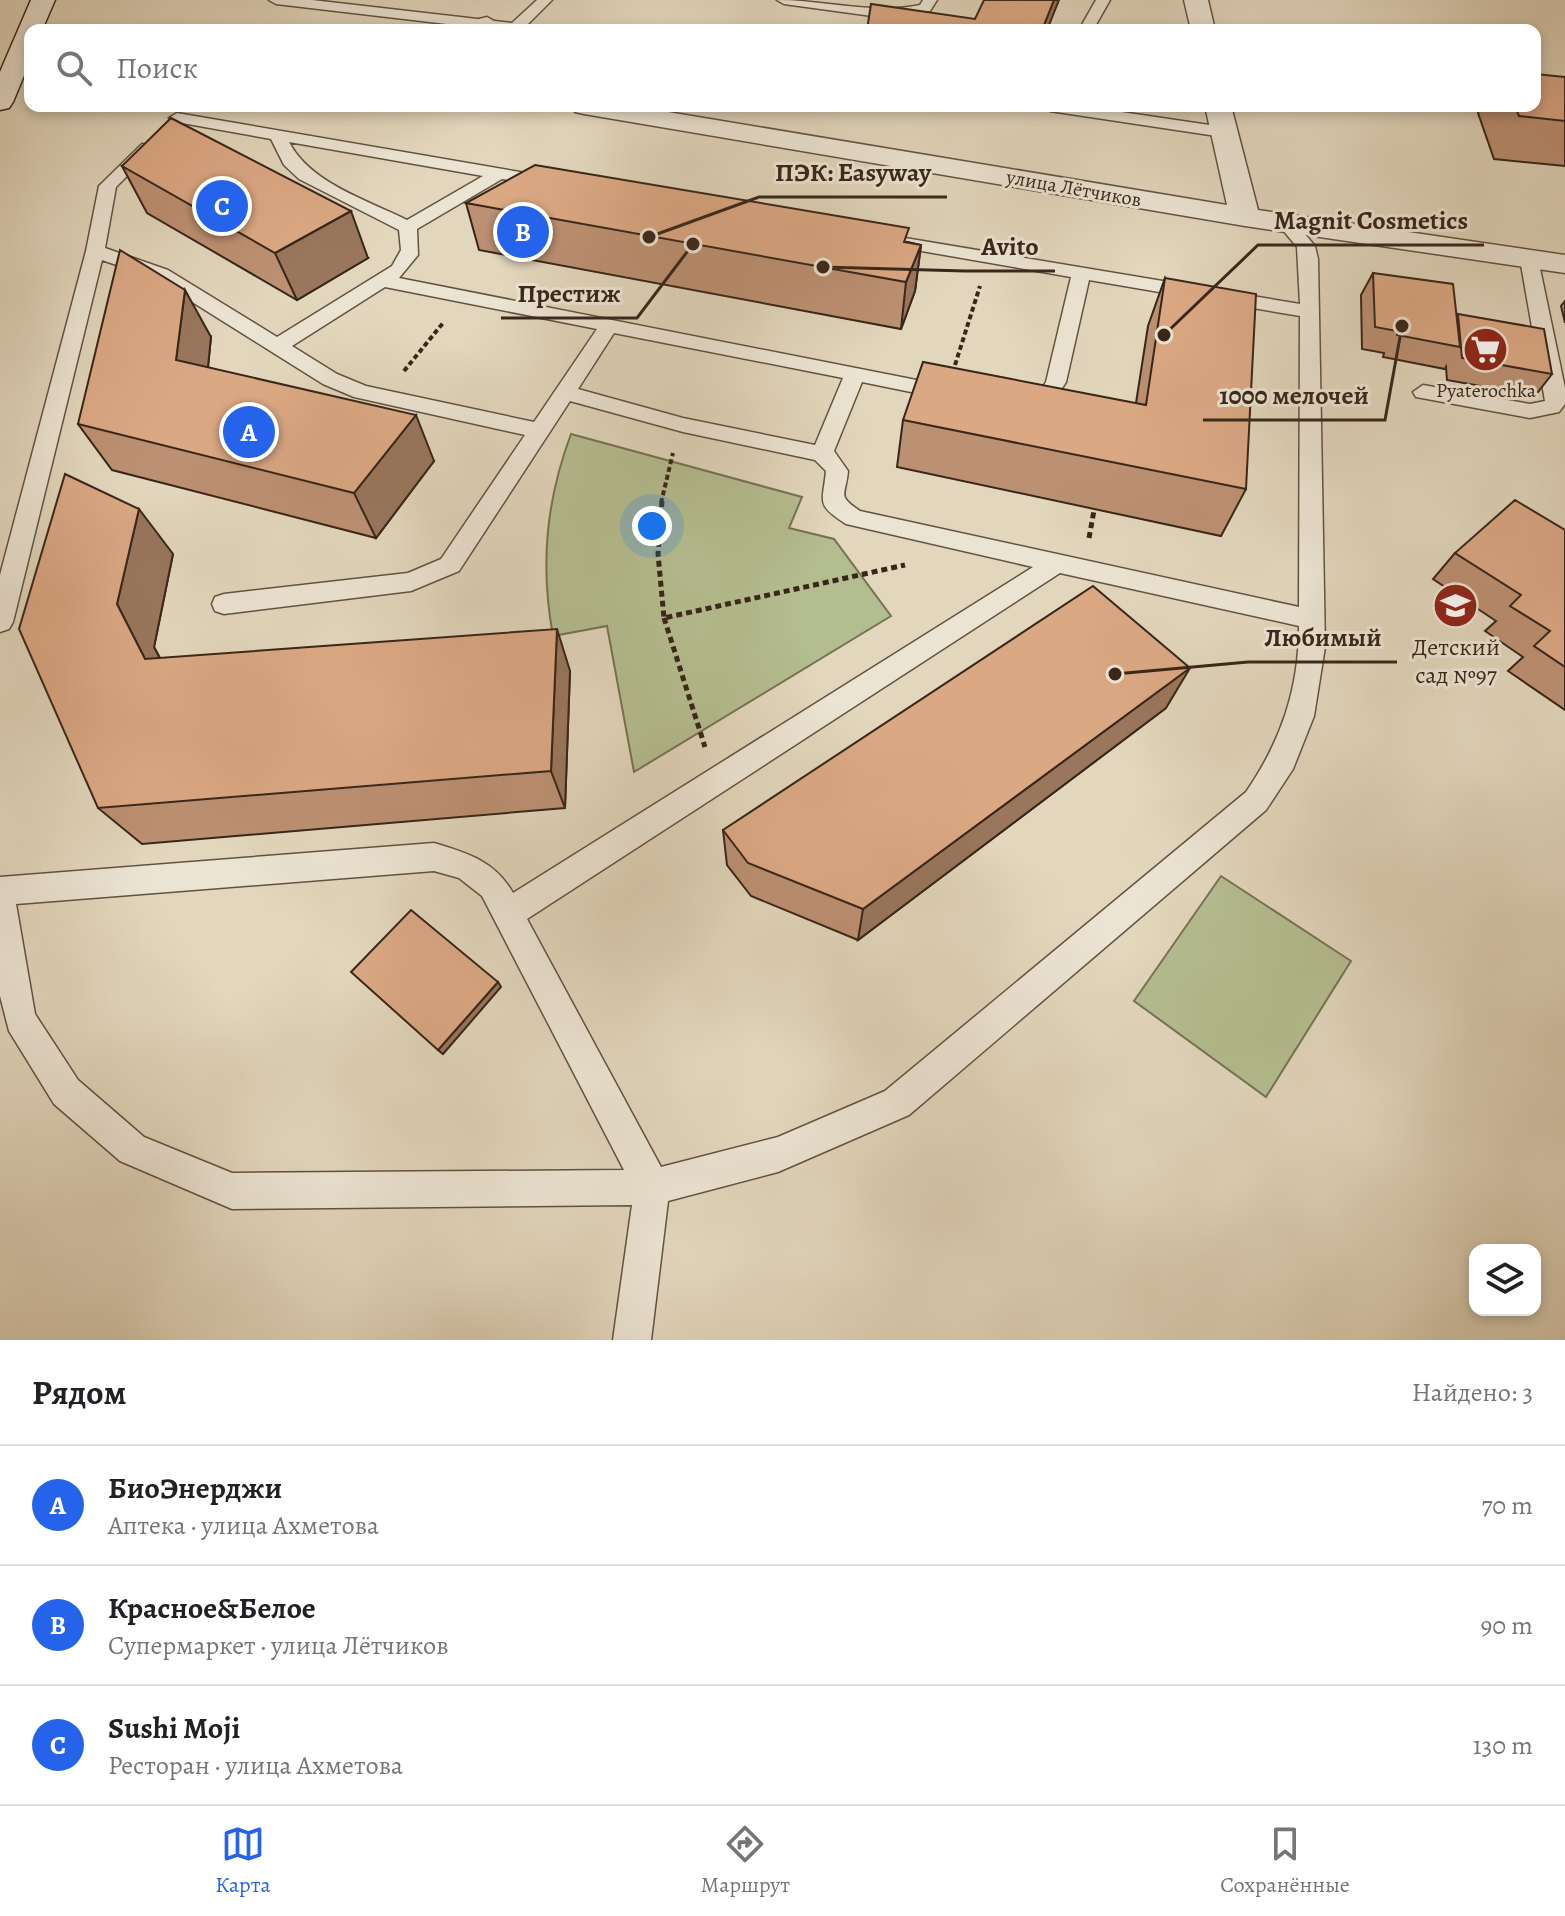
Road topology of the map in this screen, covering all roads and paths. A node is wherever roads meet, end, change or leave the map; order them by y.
1 (43, 0) edge
2 (276, 0) edge
3 (545, 0) edge
4 (784, 0) edge
5 (930, 0) edge
6 (1103, 0) edge
7 (1196, 0) edge
8 (33, 24) edge
9 (461, 24) edge
10 (519, 24) edge
11 (1089, 24) edge
12 (1202, 24) edge
13 (0, 31) edge
14 (24, 33) edge
15 (24, 46) edge
16 (0, 102) edge
17 (620, 112) edge
18 (1130, 112) edge
19 (1220, 119) edge
20 (173, 123) edge
21 (277, 135) junction
22 (500, 173) junction
23 (561, 184) edge
24 (1245, 217) junction
25 (1286, 223) junction
26 (407, 227) junction
27 (867, 236) edge
28 (95, 251) junction
29 (989, 257) junction
30 (1529, 259) junction
31 (1565, 264) edge
32 (1081, 273) junction
33 (385, 281) junction
34 (464, 297) junction
35 (1310, 312) junction
36 (609, 326) junction
37 (276, 347) junction
38 (855, 374) junction
39 (563, 392) junction
40 (946, 392) junction
41 (1423, 392) dead end
42 (383, 397) junction
43 (976, 398) edge
44 (1005, 404) edge
45 (683, 425) junction
46 (540, 431) junction
47 (822, 454) junction
48 (1097, 492) edge
49 (1057, 563) junction
50 (908, 564) dead end
51 (1084, 569) junction
52 (224, 604) dead end
53 (664, 618) junction
54 (1311, 619) junction
55 (0, 622) edge
56 (716, 781) junction
57 (0, 891) edge
58 (0, 901) edge
59 (507, 914) junction
60 (652, 1187) junction
61 (632, 1340) edge

1 - 8 street
2 - 9 lane
3 - 10 lane
4 - 5 lane
6 - 11 lane
7 - 12 street
13 - 14 street
15 - 16 street
17 - 24 street, улица Лётчиков
18 - 19 lane
19 - 24 street
20 - 21 lane
20 - 28 lane
21 - 22 lane
21 - 26 lane
22 - 23 lane
22 - 26 lane
24 - 25 street, улица Лётчиков
25 - 30 street, улица Лётчиков
25 - 35 lane
26 - 33 lane
27 - 29 lane
28 - 37 lane
28 - 55 lane
29 - 32 lane
29 - 40 path
30 - 31 street, улица Лётчиков
30 - 41 lane
32 - 35 lane
32 - 44 lane
33 - 34 lane
33 - 37 lane
34 - 36 lane
34 - 42 path
35 - 54 lane
36 - 38 lane
36 - 39 lane
37 - 42 lane
38 - 40 lane
38 - 47 lane
39 - 45 lane
39 - 46 lane
40 - 43 lane
42 - 46 lane
45 - 47 lane
45 - 53 path
46 - 52 lane
47 - 49 lane
48 - 51 path
49 - 51 lane
49 - 56 lane
50 - 53 path
51 - 54 lane
53 - 56 path
54 - 60 lane
56 - 59 lane
57 - 59 lane
58 - 60 lane
59 - 60 lane
60 - 61 lane

